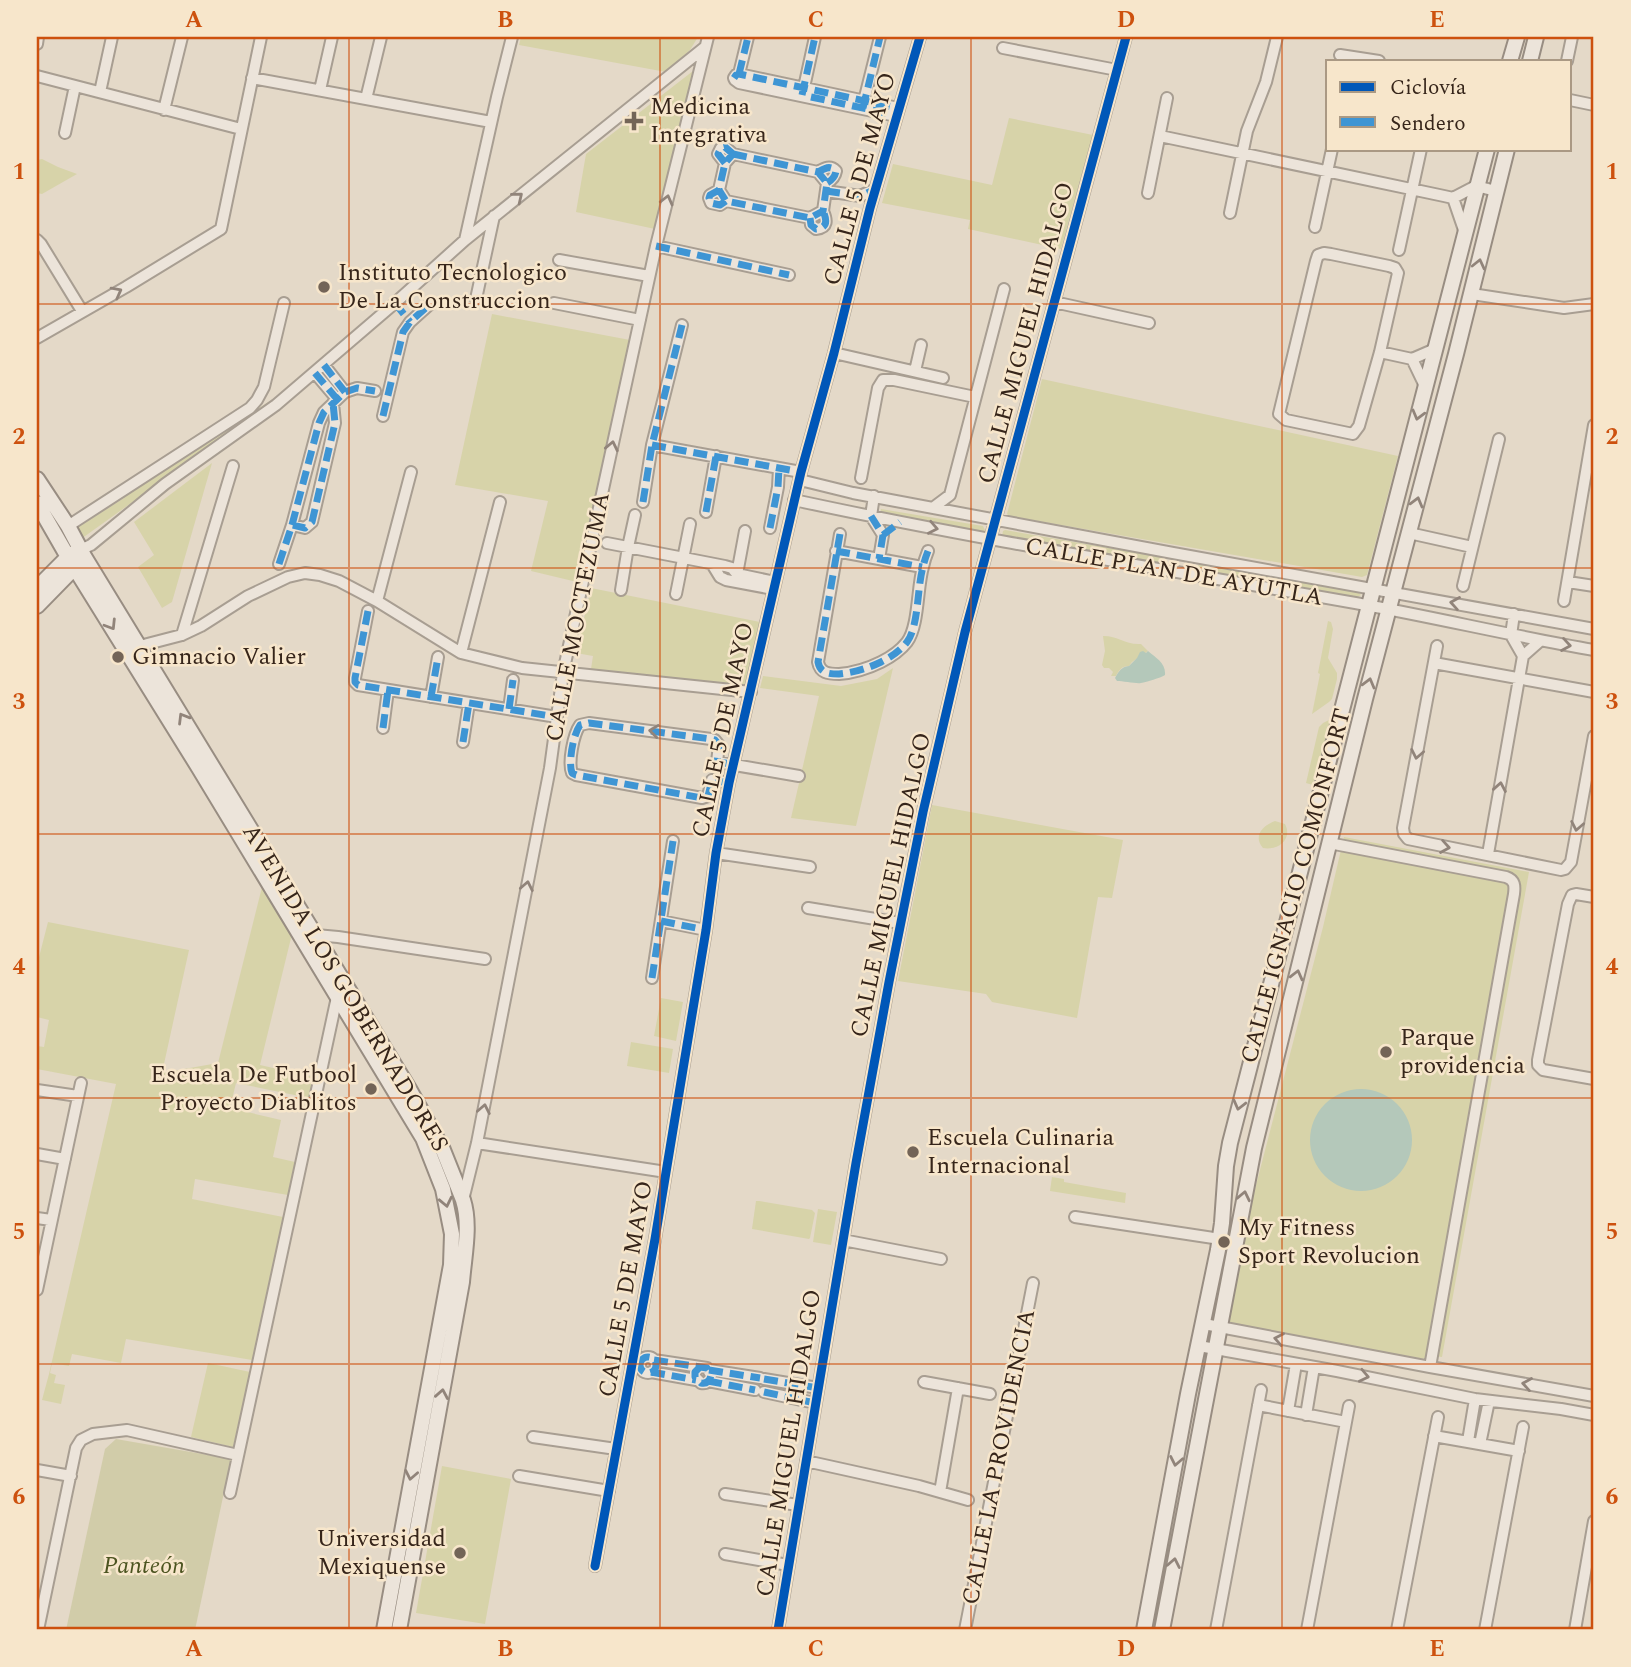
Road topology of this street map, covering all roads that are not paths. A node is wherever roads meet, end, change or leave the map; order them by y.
1 (38, 37) edge
2 (112, 37) edge
3 (182, 37) edge
4 (261, 37) edge
5 (332, 37) edge
6 (381, 37) edge
7 (512, 37) edge
8 (748, 37) edge
9 (815, 37) edge
10 (880, 37) edge
11 (920, 37) edge
12 (1126, 37) edge
13 (1278, 37) edge
14 (1517, 37) edge
15 (1536, 37) edge
16 (1572, 37) edge
17 (706, 42) edge
18 (37, 44) edge
19 (1003, 48) dead end
20 (1340, 55) dead end
21 (1372, 60) edge
22 (1510, 60) edge
23 (1530, 60) edge
24 (1567, 60) edge
25 (1117, 69) junction
26 (37, 76) edge
27 (252, 78) junction
28 (75, 86) junction
29 (320, 90) junction
30 (803, 91) junction
31 (100, 92) junction
32 (1167, 98) dead end
33 (366, 99) junction
34 (1572, 100) edge
35 (864, 104) junction
36 (1594, 105) edge
37 (164, 110) junction
38 (897, 112) junction
39 (491, 122) junction
40 (241, 129) junction
41 (65, 132) dead end
42 (1160, 136) junction
43 (1332, 150) edge
44 (1422, 150) edge
45 (1487, 150) edge
46 (1507, 150) edge
47 (1242, 153) junction
48 (1327, 171) junction
49 (1476, 186) junction
50 (827, 187) junction
51 (876, 189) junction
52 (1413, 189) junction
53 (1496, 191) junction
54 (1148, 193) dead end
55 (860, 196) junction
56 (1453, 198) junction
57 (870, 208) junction
58 (1230, 213) dead end
59 (494, 216) junction
60 (1315, 227) dead end
61 (1465, 233) junction
62 (37, 240) edge
63 (465, 240) junction
64 (656, 246) junction
65 (1399, 250) dead end
66 (559, 260) dead end
67 (789, 275) dead end
68 (649, 276) junction
69 (1004, 289) dead end
70 (1472, 294) junction
71 (476, 299) dead end
72 (1054, 302) junction
73 (284, 303) dead end
74 (396, 303) junction
75 (554, 303) dead end
76 (430, 304) dead end
77 (1594, 304) edge
78 (82, 311) junction
79 (640, 320) junction
80 (410, 322) junction
81 (1149, 323) dead end
82 (682, 325) dead end
83 (37, 338) edge
84 (921, 345) dead end
85 (1435, 349) junction
86 (1380, 352) junction
87 (834, 353) junction
88 (1412, 359) junction
89 (319, 369) junction
90 (915, 371) junction
91 (943, 378) dead end
92 (1426, 386) junction
93 (375, 391) dead end
94 (975, 397) junction
95 (338, 398) junction
96 (383, 416) dead end
97 (1594, 425) edge
98 (1499, 439) dead end
99 (652, 444) junction
100 (716, 456) junction
101 (233, 466) dead end
102 (779, 468) junction
103 (411, 472) dead end
104 (861, 478) dead end
105 (37, 479) edge
106 (800, 480) junction
107 (778, 487) junction
108 (853, 493) junction
109 (950, 495) junction
110 (874, 496) junction
111 (794, 500) junction
112 (500, 502) dead end
113 (643, 502) dead end
114 (37, 503) edge
115 (934, 508) junction
116 (706, 512) dead end
117 (851, 512) junction
118 (962, 512) junction
119 (635, 514) dead end
120 (871, 516) junction
121 (995, 518) junction
122 (900, 522) junction
123 (690, 524) dead end
124 (292, 525) junction
125 (68, 526) junction
126 (770, 528) dead end
127 (745, 531) dead end
128 (1409, 533) junction
129 (839, 534) dead end
130 (883, 535) junction
131 (990, 539) junction
132 (607, 544) dead end
133 (628, 547) junction
134 (1472, 547) junction
135 (836, 551) junction
136 (928, 551) dead end
137 (1173, 553) junction
138 (80, 555) junction
139 (1191, 555) junction
140 (683, 558) junction
141 (879, 559) junction
142 (279, 564) dead end
143 (712, 564) junction
144 (922, 567) junction
145 (1170, 572) junction
146 (737, 574) junction
147 (1188, 575) junction
148 (1568, 582) junction
149 (774, 585) junction
150 (1463, 586) dead end
151 (1594, 586) edge
152 (37, 588) edge
153 (1372, 588) junction
154 (621, 590) dead end
155 (1393, 592) junction
156 (676, 594) dead end
157 (377, 601) junction
158 (1564, 601) dead end
159 (37, 606) edge
160 (1368, 606) junction
161 (1481, 608) junction
162 (1389, 610) junction
163 (368, 611) dead end
164 (1514, 614) junction
165 (1593, 627) edge
166 (1478, 629) junction
167 (182, 635) junction
168 (1511, 635) junction
169 (1540, 641) junction
170 (1437, 646) dead end
171 (133, 648) junction
172 (1594, 650) edge
173 (461, 653) junction
174 (1523, 656) junction
175 (438, 657) dead end
176 (1434, 663) junction
177 (563, 673) junction
178 (1519, 677) junction
179 (513, 680) dead end
180 (388, 690) junction
181 (751, 692) junction
182 (1594, 692) edge
183 (431, 697) junction
184 (469, 703) junction
185 (509, 709) junction
186 (557, 717) junction
187 (383, 728) dead end
188 (1594, 736) edge
189 (463, 742) dead end
190 (733, 764) junction
191 (799, 776) dead end
192 (729, 783) junction
193 (673, 841) dead end
194 (1329, 843) junction
195 (716, 853) junction
196 (1488, 855) junction
197 (810, 867) dead end
198 (1594, 897) edge
199 (808, 908) dead end
200 (293, 910) junction
201 (661, 921) junction
202 (900, 923) junction
203 (706, 930) junction
204 (316, 935) junction
205 (485, 959) dead end
206 (652, 978) dead end
207 (337, 997) junction
208 (1594, 1079) edge
209 (81, 1083) dead end
210 (37, 1090) edge
211 (78, 1096) junction
212 (477, 1143) junction
213 (37, 1154) edge
214 (65, 1159) junction
215 (666, 1172) junction
216 (463, 1200) junction
217 (1075, 1217) dead end
218 (37, 1218) edge
219 (51, 1220) junction
220 (1220, 1239) junction
221 (843, 1240) junction
222 (941, 1259) dead end
223 (38, 1283) edge
224 (1033, 1283) dead end
225 (1204, 1324) junction
226 (1219, 1328) junction
227 (1308, 1345) junction
228 (1199, 1346) junction
229 (1215, 1349) junction
230 (1341, 1351) junction
231 (1305, 1365) junction
232 (1430, 1367) junction
233 (1337, 1371) junction
234 (703, 1375) junction
235 (762, 1379) junction
236 (924, 1382) dead end
237 (818, 1388) junction
238 (958, 1388) junction
239 (1261, 1390) dead end
240 (760, 1391) junction
241 (1564, 1391) junction
242 (990, 1394) dead end
243 (1589, 1395) edge
244 (1475, 1399) junction
245 (1489, 1401) junction
246 (815, 1403) junction
247 (1258, 1405) junction
248 (1349, 1406) dead end
249 (1561, 1409) junction
250 (1288, 1411) junction
251 (1580, 1413) junction
252 (1306, 1415) junction
253 (1594, 1415) edge
254 (1438, 1417) dead end
255 (1346, 1422) junction
256 (1523, 1427) dead end
257 (1434, 1436) junction
258 (533, 1437) dead end
259 (1468, 1441) junction
260 (425, 1444) junction
261 (1480, 1444) junction
262 (616, 1449) junction
263 (1519, 1451) junction
264 (238, 1455) junction
265 (806, 1461) junction
266 (37, 1470) edge
267 (71, 1476) junction
268 (519, 1476) dead end
269 (608, 1491) junction
270 (940, 1492) junction
271 (230, 1493) dead end
272 (726, 1494) dead end
273 (968, 1500) dead end
274 (798, 1505) junction
275 (1594, 1521) edge
276 (724, 1554) dead end
277 (788, 1565) junction
278 (595, 1566) dead end
279 (38, 1630) edge
280 (384, 1630) edge
281 (399, 1630) edge
282 (778, 1630) edge
283 (965, 1630) edge
284 (1144, 1630) edge
285 (1162, 1630) edge
286 (1216, 1630) edge
287 (1307, 1630) edge
288 (1397, 1630) edge
289 (1485, 1630) edge
290 (1575, 1630) edge

1 - 18 street
2 - 31 street
3 - 37 street
4 - 27 street
5 - 29 street
6 - 33 street
7 - 39 street
8 - 30 street
9 - 30 street
10 - 35 street
11 - 38 street, CALLE 5 DE MAYO
12 - 25 street, CALLE MIGUEL HIDALGO
13 - 47 street
14 - 22 main road
15 - 23 main road
16 - 24 street
59 -> 17 street
64 -> 17 street, CALLE MOCTEZUMA
19 - 25 street
20 - 21 street
25 - 72 street, CALLE MIGUEL HIDALGO
26 - 28 street
27 - 29 street
27 - 40 street
28 - 31 street
28 - 41 street
29 - 33 street
30 - 35 street
31 - 37 street
32 - 42 street
33 - 39 street
34 - 36 street
35 - 38 street
37 - 40 street
38 - 51 street, CALLE 5 DE MAYO
39 - 63 street
78 -> 40 street
42 - 47 street
42 - 54 street
43 - 48 street
44 - 52 street
45 - 49 main road, CALLE IGNACIO COMONFORT
46 - 53 main road, CALLE IGNACIO COMONFORT
47 - 48 street
47 - 58 street
48 - 52 street
48 - 60 street
49 - 53 street
49 - 56 street
49 - 61 main road, CALLE IGNACIO COMONFORT
50 - 50 street
50 - 55 street
51 - 55 street
51 - 57 street, CALLE 5 DE MAYO
52 - 56 street
52 - 65 street
70 -> 53 main road, CALLE IGNACIO COMONFORT
55 - 57 street
56 - 61 street
57 - 87 street, CALLE 5 DE MAYO
59 - 63 street
59 - 71 street
61 - 85 main road, CALLE IGNACIO COMONFORT
62 - 78 street
63 - 74 street
64 - 67 street
64 - 68 street, CALLE MOCTEZUMA
66 - 68 street
68 - 79 street, CALLE MOCTEZUMA
69 - 94 street
70 - 77 street
128 -> 70 main road, CALLE IGNACIO COMONFORT
72 - 81 street
72 - 121 street, CALLE MIGUEL HIDALGO
73 - 125 street
74 - 80 street
74 - 89 street
75 - 79 street
76 - 80 street
78 - 83 street
177 -> 79 street, CALLE MOCTEZUMA
80 - 96 street
82 - 99 street
84 - 90 street
85 - 88 street
85 - 92 main road, CALLE IGNACIO COMONFORT
86 - 86 street
86 - 88 street
87 - 90 street
87 - 106 street, CALLE 5 DE MAYO
88 - 92 street
89 - 95 street
89 - 138 street
90 - 91 street
92 -> 153 main road, CALLE IGNACIO COMONFORT
93 - 95 street
94 - 104 street
94 - 109 street
95 - 124 street
95 - 124 street
97 - 148 street
98 - 134 street
99 - 100 street
99 - 113 street
100 - 102 street
100 - 116 street
101 - 167 street
102 - 106 street
102 - 107 street
103 - 157 street
105 - 125 main road, AVENIDA LOS GOBERNADORES
106 - 107 street
106 - 108 street, CALLE PLAN DE AYUTLA
106 - 111 street, CALLE 5 DE MAYO
107 - 126 street
108 - 110 street, CALLE PLAN DE AYUTLA
108 - 117 street
109 - 115 street
109 - 118 street
110 - 115 street, CALLE PLAN DE AYUTLA
110 - 120 street
111 - 117 street, CALLE PLAN DE AYUTLA
111 - 149 street, CALLE 5 DE MAYO
112 - 173 street
114 - 138 main road, AVENIDA LOS GOBERNADORES
115 - 118 street, CALLE PLAN DE AYUTLA
117 - 120 street, CALLE PLAN DE AYUTLA
118 - 121 street, CALLE PLAN DE AYUTLA
119 - 133 street
120 - 122 street, CALLE PLAN DE AYUTLA
120 - 130 street
121 - 131 street, CALLE MIGUEL HIDALGO
121 - 137 street, CALLE PLAN DE AYUTLA
122 - 130 street
122 -> 131 street, CALLE PLAN DE AYUTLA
123 - 140 street
124 - 142 street
125 - 138 main road, AVENIDA LOS GOBERNADORES
127 - 146 street
128 - 134 street
128 - 155 main road, CALLE IGNACIO COMONFORT
129 - 135 street
130 - 141 street
131 - 145 street, CALLE PLAN DE AYUTLA
131 - 202 street, CALLE MIGUEL HIDALGO
132 - 133 street
133 - 140 street
133 - 154 street
134 - 150 street
135 - 141 street
135 - 144 street
136 - 144 street
137 - 139 street, CALLE PLAN DE AYUTLA
137 - 145 street, CALLE PLAN DE AYUTLA
138 - 152 main road
138 - 159 main road
138 - 171 main road, AVENIDA LOS GOBERNADORES
139 - 147 street, CALLE PLAN DE AYUTLA
139 - 153 street, CALLE PLAN DE AYUTLA
140 - 143 street
140 - 156 street
141 - 144 street
143 - 146 street
143 - 149 street
145 - 147 street, CALLE PLAN DE AYUTLA
146 - 149 street
147 - 160 street, CALLE PLAN DE AYUTLA
148 - 151 street
148 - 158 street
149 - 181 street, CALLE 5 DE MAYO
153 - 155 street, CALLE PLAN DE AYUTLA
153 - 160 main road, CALLE IGNACIO COMONFORT
161 -> 155 street, CALLE PLAN DE AYUTLA
155 - 162 main road, CALLE IGNACIO COMONFORT
157 - 167 street
157 - 173 street
160 - 162 street, CALLE PLAN DE AYUTLA
160 -> 220 main road, CALLE IGNACIO COMONFORT
161 - 164 street, CALLE PLAN DE AYUTLA
161 - 166 street
162 - 166 street, CALLE PLAN DE AYUTLA
194 -> 162 main road, CALLE IGNACIO COMONFORT
163 - 180 street
164 - 165 street, CALLE PLAN DE AYUTLA
164 - 168 street
166 - 168 street, CALLE PLAN DE AYUTLA
167 - 171 street
168 - 169 street, CALLE PLAN DE AYUTLA
168 - 174 street
169 -> 172 street, CALLE PLAN DE AYUTLA
169 - 174 street
170 - 176 street
171 - 200 main road, AVENIDA LOS GOBERNADORES
173 - 177 street
174 - 178 street
175 - 183 street
176 - 178 street
176 -> 196 street
177 - 181 street
177 - 186 street, CALLE MOCTEZUMA
178 - 182 street
196 -> 178 street
179 - 185 street
180 - 183 street
180 - 187 street
181 - 190 street, CALLE 5 DE MAYO
183 - 184 street
184 - 185 street
184 - 189 street
185 - 186 street
212 -> 186 street, CALLE MOCTEZUMA
188 -> 196 street
190 - 191 street
190 - 192 street, CALLE 5 DE MAYO
190 -> 192 street
192 - 195 street, CALLE 5 DE MAYO
193 - 201 street
226 -> 194 main road, CALLE IGNACIO COMONFORT
194 - 232 street
195 - 197 street
195 - 203 street, CALLE 5 DE MAYO
198 - 208 street
199 - 202 street
200 - 204 main road, AVENIDA LOS GOBERNADORES
200 - 207 main road, AVENIDA LOS GOBERNADORES
201 - 203 street
201 - 206 street
202 - 221 street, CALLE MIGUEL HIDALGO
203 - 215 street, CALLE 5 DE MAYO
204 - 205 street
204 - 216 main road, AVENIDA LOS GOBERNADORES
207 -> 260 main road, AVENIDA LOS GOBERNADORES
207 - 264 street
209 - 211 street
210 - 211 street
211 - 214 street
212 - 215 street
212 - 216 street, CALLE MOCTEZUMA
213 - 214 street
214 - 219 street
215 - 262 street, CALLE 5 DE MAYO
260 -> 216 main road, AVENIDA LOS GOBERNADORES
217 - 220 street
218 - 219 street
219 - 223 street
220 - 225 main road, CALLE IGNACIO COMONFORT
221 - 222 street
221 - 237 street, CALLE MIGUEL HIDALGO
224 - 283 street, CALLE LA PROVIDENCIA
225 - 226 street
225 - 228 main road, CALLE IGNACIO COMONFORT
227 -> 226 street
226 - 229 main road, CALLE IGNACIO COMONFORT
227 - 230 street
227 - 231 street
228 - 229 street
228 -> 284 main road, CALLE IGNACIO COMONFORT
229 - 231 street
285 -> 229 main road, CALLE IGNACIO COMONFORT
230 - 232 street
230 - 233 street
231 - 233 street
231 - 250 street
231 - 252 street
241 -> 232 street
233 -> 244 street
234 - 234 street
234 - 235 street
234 - 240 street
235 - 237 street
235 - 240 street
236 - 238 street
237 - 246 street, CALLE MIGUEL HIDALGO
238 - 242 street
238 - 270 street
239 - 247 street
240 - 246 street
241 - 243 street
241 - 249 street
243 - 251 street
244 - 245 street
244 - 259 street
245 - 249 street
245 - 261 street
246 - 265 street, CALLE MIGUEL HIDALGO
247 - 250 street
247 - 286 street
248 - 255 street
249 - 251 street
250 - 252 street
251 - 253 street
252 - 255 street
254 - 257 street
255 - 287 street
256 - 263 street
257 - 259 street
257 - 288 street
258 - 262 street
259 - 261 street
260 -> 280 main road, AVENIDA LOS GOBERNADORES
260 - 281 main road, AVENIDA LOS GOBERNADORES
261 - 263 street
262 - 269 street, CALLE 5 DE MAYO
263 - 289 street
264 - 267 street
264 - 271 street
265 - 270 street
265 - 274 street, CALLE MIGUEL HIDALGO
266 - 267 street
267 - 279 street
268 - 269 street
269 - 278 street, CALLE 5 DE MAYO
270 - 273 street
272 - 274 street
274 - 277 street, CALLE MIGUEL HIDALGO
275 - 290 street
276 - 277 street
277 - 282 street, CALLE MIGUEL HIDALGO

